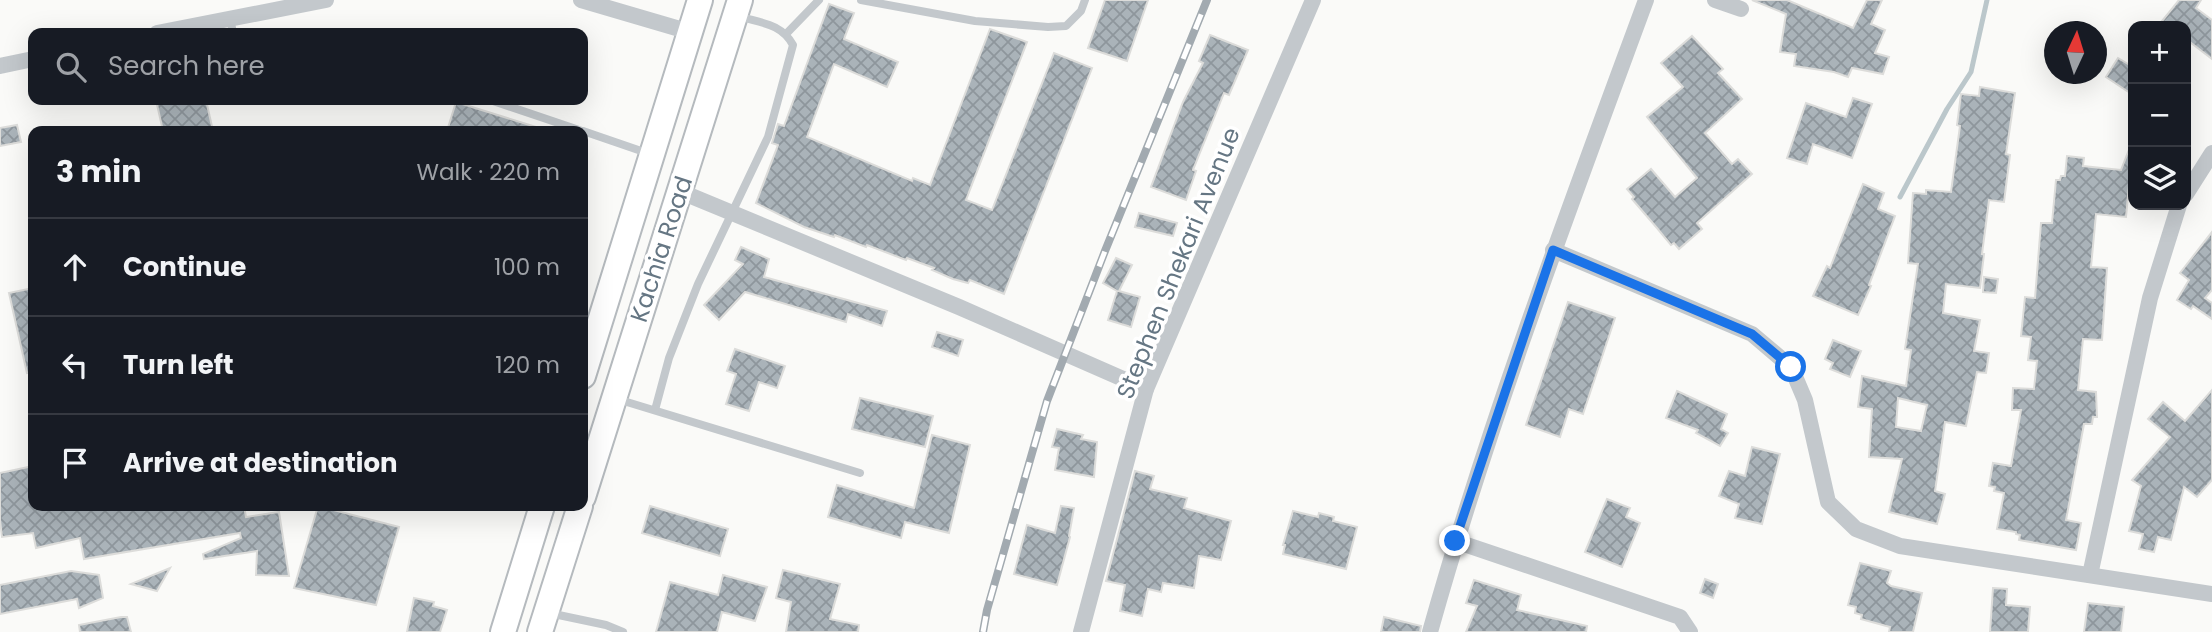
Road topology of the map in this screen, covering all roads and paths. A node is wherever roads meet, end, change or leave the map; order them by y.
1 (326, 0) edge
2 (581, 0) edge
3 (700, 0) edge
4 (819, 0) edge
5 (861, 0) edge
6 (1085, 0) edge
7 (1313, 0) edge
8 (1646, 0) edge
9 (1715, 0) edge
10 (737, 8) edge
11 (1741, 9) dead end
12 (232, 26) edge
13 (211, 28) edge
14 (690, 32) junction
15 (787, 33) junction
16 (28, 61) edge
17 (0, 66) edge
18 (505, 105) edge
19 (567, 126) edge
20 (588, 133) edge
21 (2212, 153) edge
22 (651, 155) junction
23 (2191, 186) edge
24 (679, 191) junction
25 (2177, 210) edge
26 (732, 214) junction
27 (1553, 250) junction
28 (588, 353) edge
29 (1146, 389) junction
30 (614, 398) junction
31 (655, 410) junction
32 (860, 473) dead end
33 (588, 481) edge
34 (540, 511) edge
35 (578, 511) edge
36 (1455, 541) junction
37 (2090, 575) junction
38 (2212, 594) edge
39 (543, 622) edge
40 (503, 632) edge
41 (623, 632) edge
42 (1081, 632) edge
43 (1430, 632) edge
44 (1690, 632) edge

1 - 12 street
2 - 14 street
3 - 14 main road, Kachia Road
4 - 15 lane
5 - 6 lane
7 - 29 street, Stephen Shekari Avenue
8 - 27 street
9 - 11 street
10 - 15 lane
10 - 24 main road, Kachia Road
12 - 13 street
14 - 22 main road, Kachia Road
15 - 26 lane
16 - 17 street
18 - 19 lane
20 - 22 lane
21 - 23 street
22 - 28 main road, Kachia Road
24 - 26 street
24 - 30 main road, Kachia Road
25 - 37 street
26 - 29 street
26 - 31 lane
27 - 36 street
27 - 37 street
29 - 42 street, Stephen Shekari Avenue
30 - 31 lane
30 - 33 main road, Kachia Road
31 - 32 lane
34 - 40 main road
35 - 39 main road
36 - 43 street
36 - 44 street
37 - 38 street
39 - 41 lane

